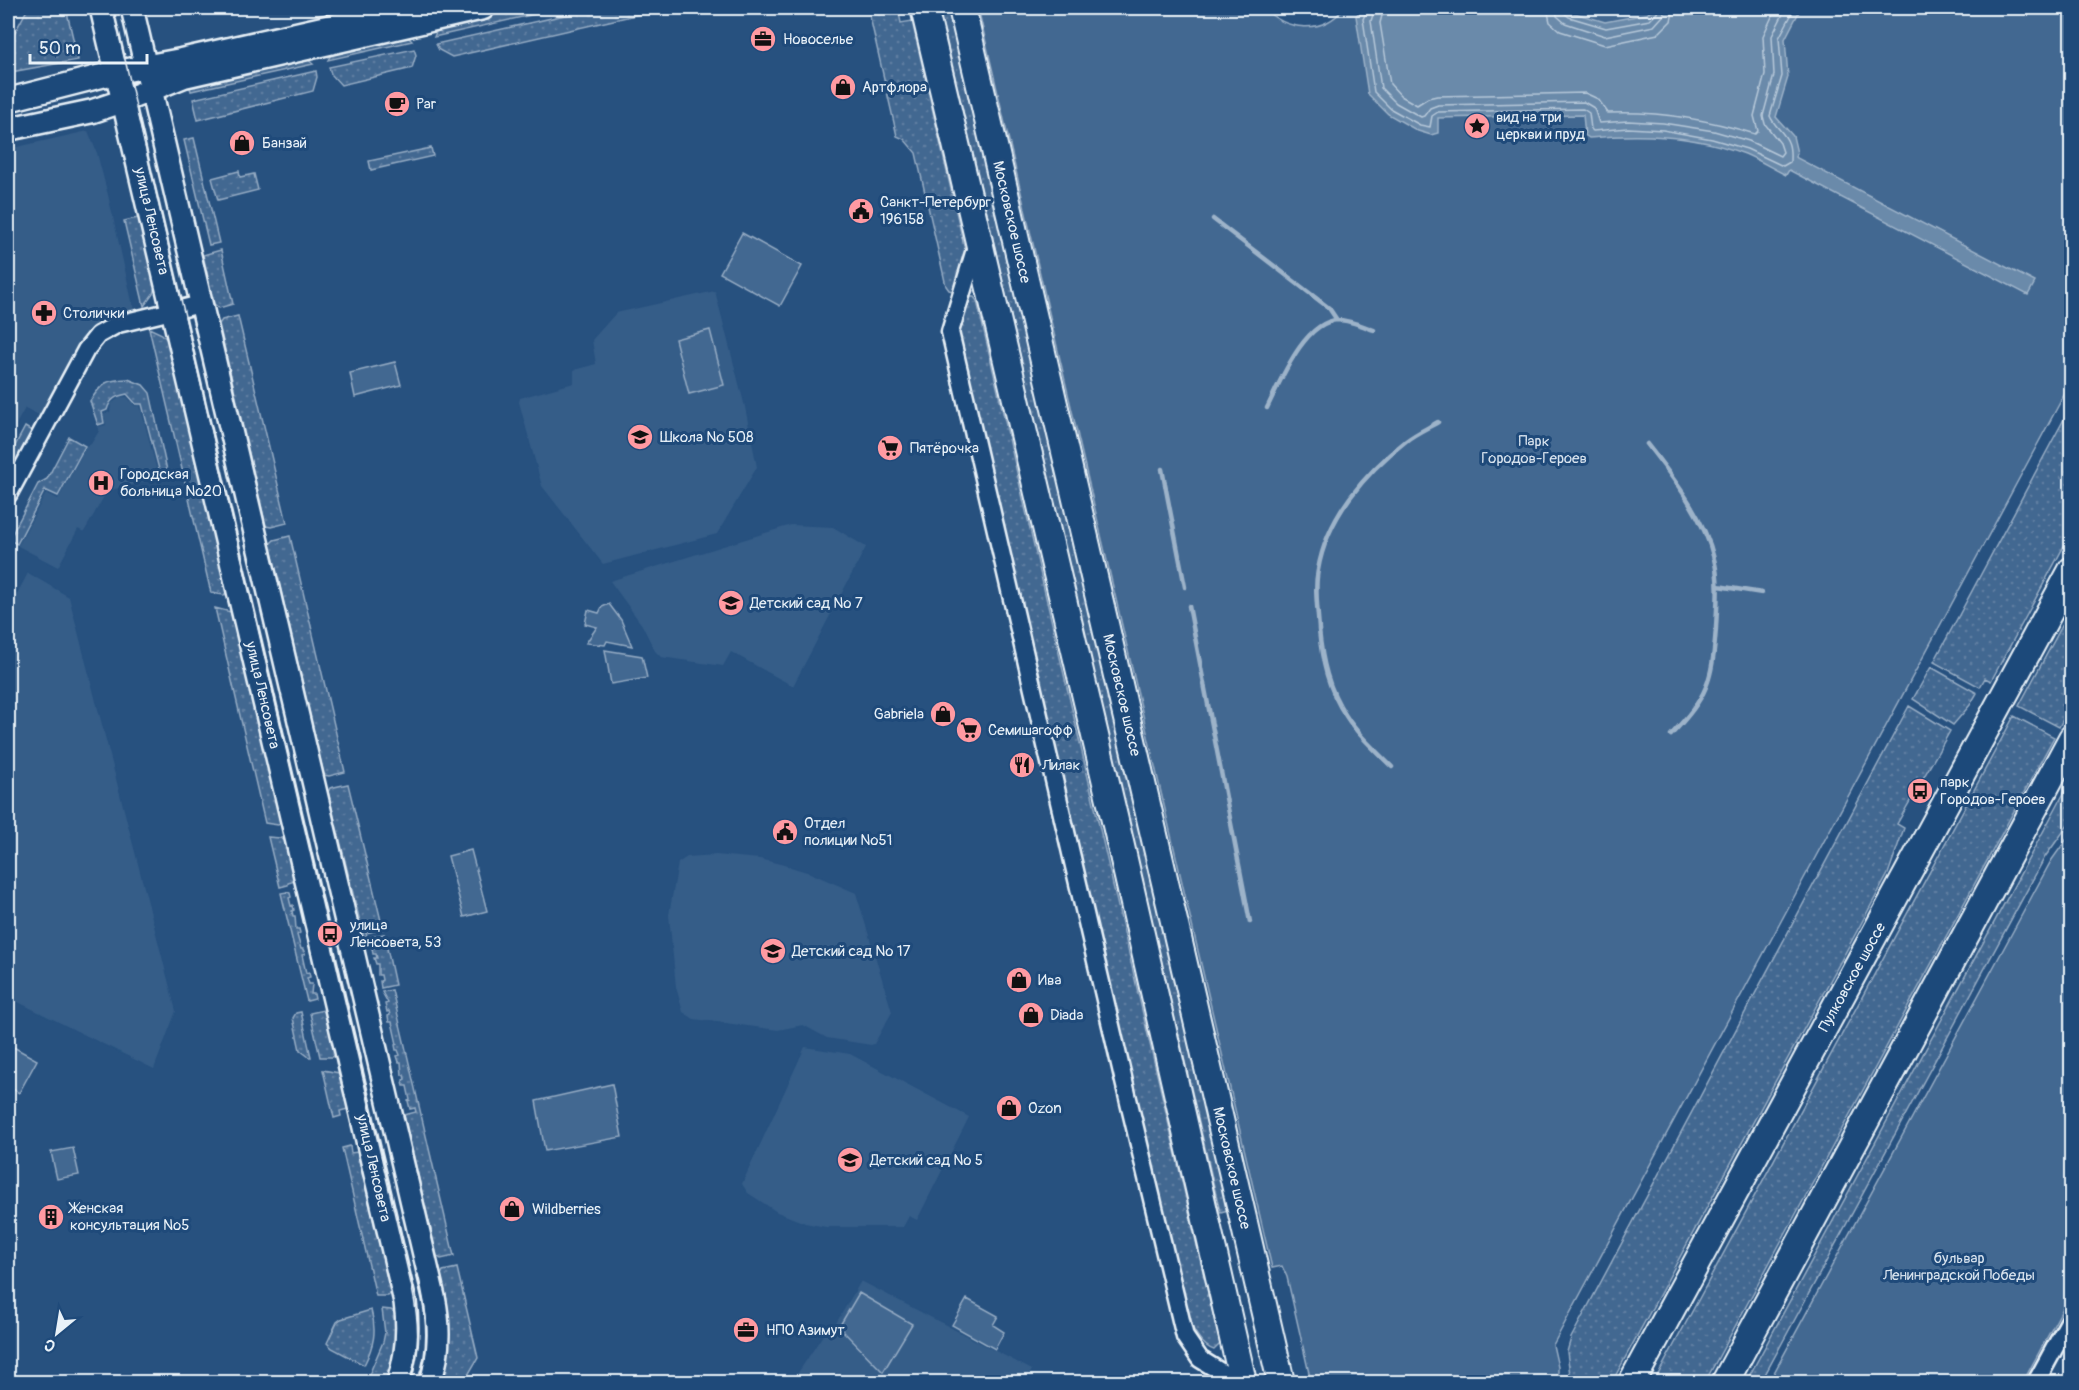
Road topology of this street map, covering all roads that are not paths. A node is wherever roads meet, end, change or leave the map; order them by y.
1 (101, 8) edge
2 (132, 8) edge
3 (411, 8) edge
4 (483, 8) edge
5 (924, 8) edge
6 (962, 8) edge
7 (146, 65) junction
8 (117, 72) junction
9 (151, 90) junction
10 (8, 100) edge
11 (123, 101) junction
12 (8, 129) edge
13 (979, 240) junction
14 (201, 304) junction
15 (173, 310) junction
16 (8, 495) edge
17 (2072, 570) edge
18 (2072, 738) edge
19 (1247, 1234) junction
20 (1212, 1244) junction
21 (2072, 1316) edge
22 (398, 1383) edge
23 (430, 1383) edge
24 (1237, 1383) edge
25 (1243, 1383) edge
26 (1281, 1383) edge
27 (1632, 1383) edge
28 (1725, 1383) edge
29 (2036, 1383) edge

1 - 8 street, улица Ленсовета
2 - 7 street, улица Ленсовета
3 - 7 main road
4 - 9 main road
5 - 13 main road
6 - 19 main road, Московское шоссе
7 - 8 main road
7 - 9 street, улица Ленсовета
8 - 10 main road
8 - 11 street, улица Ленсовета
9 - 11 main road
9 - 14 street, улица Ленсовета
11 - 12 main road
11 - 15 street, улица Ленсовета
13 - 20 main road
13 - 24 street
14 - 15 street
14 - 23 street, улица Ленсовета
15 - 16 street
15 - 22 street, улица Ленсовета
17 - 27 main road, Пулковское шоссе
18 - 28 main road
19 - 20 main road
19 - 26 main road, Московское шоссе
20 - 25 main road
21 - 29 street

